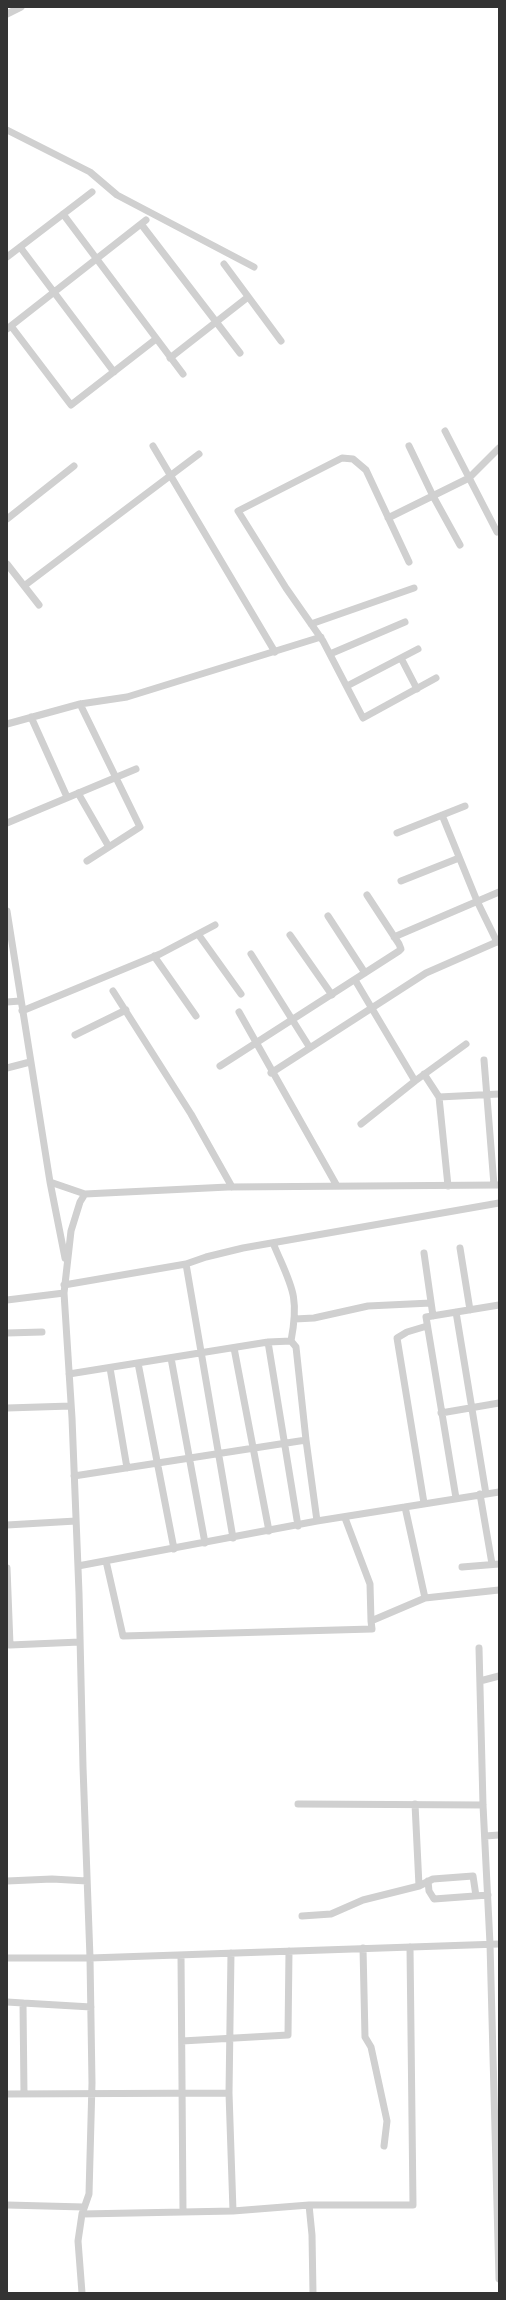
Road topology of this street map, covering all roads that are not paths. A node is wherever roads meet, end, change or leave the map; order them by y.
1 (21, 7) edge
2 (7, 14) edge
3 (7, 130) edge
4 (92, 192) dead end
5 (63, 214) junction
6 (20, 247) junction
7 (7, 256) edge
8 (97, 258) junction
9 (224, 264) dead end
10 (254, 267) dead end
11 (53, 293) junction
12 (248, 297) junction
13 (216, 322) junction
14 (9, 327) edge
15 (156, 339) junction
16 (281, 341) dead end
17 (240, 353) dead end
18 (170, 358) junction
19 (114, 372) junction
20 (183, 374) dead end
21 (445, 431) dead end
22 (153, 446) dead end
23 (409, 446) dead end
24 (499, 448) edge
25 (199, 454) dead end
26 (74, 466) dead end
27 (170, 475) junction
28 (468, 478) junction
29 (433, 496) junction
30 (388, 518) junction
31 (7, 519) edge
32 (497, 532) dead end
33 (460, 546) dead end
34 (409, 562) dead end
35 (7, 564) edge
36 (24, 586) junction
37 (414, 588) dead end
38 (39, 605) dead end
39 (405, 622) dead end
40 (312, 624) junction
41 (321, 637) junction
42 (418, 649) dead end
43 (275, 652) junction
44 (330, 654) junction
45 (401, 658) junction
46 (436, 678) dead end
47 (347, 686) junction
48 (417, 689) junction
49 (80, 704) junction
50 (31, 717) junction
51 (7, 724) edge
52 (136, 769) dead end
53 (115, 778) junction
54 (78, 793) junction
55 (67, 797) junction
56 (464, 806) dead end
57 (442, 815) junction
58 (7, 823) edge
59 (397, 833) dead end
60 (109, 847) junction
61 (459, 858) junction
62 (87, 861) dead end
63 (401, 881) dead end
64 (499, 892) edge
65 (367, 895) dead end
66 (477, 901) junction
67 (7, 911) edge
68 (328, 916) dead end
69 (215, 925) dead end
70 (198, 934) junction
71 (290, 935) dead end
72 (394, 937) junction
73 (498, 941) edge
74 (250, 954) dead end
75 (154, 956) junction
76 (365, 973) junction
77 (355, 980) junction
78 (114, 991) dead end
79 (241, 994) dead end
80 (332, 995) junction
81 (20, 1001) junction
82 (7, 1002) edge
83 (372, 1006) junction
84 (126, 1010) junction
85 (22, 1011) junction
86 (239, 1012) dead end
87 (196, 1016) dead end
88 (293, 1020) junction
89 (75, 1035) dead end
90 (256, 1044) junction
91 (466, 1044) dead end
92 (310, 1048) junction
93 (484, 1060) dead end
94 (30, 1062) junction
95 (220, 1066) dead end
96 (7, 1068) edge
97 (271, 1073) junction
98 (424, 1074) junction
99 (415, 1081) junction
100 (499, 1094) edge
101 (486, 1095) junction
102 (439, 1097) junction
103 (361, 1124) dead end
104 (50, 1182) junction
105 (496, 1185) edge
106 (337, 1186) junction
107 (448, 1186) junction
108 (232, 1187) junction
109 (85, 1194) junction
110 (499, 1203) edge
111 (274, 1243) junction
112 (460, 1248) dead end
113 (424, 1253) dead end
114 (66, 1263) junction
115 (186, 1264) junction
116 (64, 1289) junction
117 (7, 1300) edge
118 (431, 1303) junction
119 (499, 1305) edge
120 (470, 1310) junction
121 (456, 1312) junction
122 (433, 1316) junction
123 (295, 1319) junction
124 (427, 1326) junction
125 (42, 1332) dead end
126 (7, 1333) edge
127 (291, 1341) junction
128 (268, 1342) junction
129 (234, 1348) junction
130 (201, 1353) junction
131 (171, 1358) junction
132 (138, 1363) junction
133 (110, 1368) junction
134 (69, 1374) junction
135 (499, 1404) edge
136 (71, 1406) junction
137 (7, 1408) edge
138 (472, 1408) junction
139 (441, 1412) junction
140 (306, 1440) junction
141 (285, 1444) junction
142 (253, 1449) junction
143 (218, 1454) junction
144 (189, 1459) junction
145 (157, 1464) junction
146 (127, 1468) junction
147 (74, 1476) junction
148 (499, 1492) edge
149 (483, 1494) junction
150 (456, 1498) junction
151 (424, 1503) junction
152 (405, 1506) junction
153 (345, 1518) junction
154 (76, 1520) junction
155 (317, 1521) junction
156 (7, 1525) edge
157 (298, 1526) junction
158 (269, 1531) junction
159 (233, 1538) junction
160 (205, 1543) junction
161 (174, 1549) junction
162 (106, 1561) junction
163 (495, 1564) edge
164 (78, 1566) junction
165 (462, 1567) dead end
166 (7, 1568) edge
167 (499, 1590) edge
168 (8, 1593) edge
169 (425, 1598) junction
170 (371, 1621) junction
171 (80, 1642) junction
172 (479, 1648) dead end
173 (499, 1676) edge
174 (480, 1681) junction
175 (298, 1804) dead end
176 (415, 1804) junction
177 (483, 1805) junction
178 (499, 1835) edge
179 (485, 1836) junction
180 (7, 1881) edge
181 (88, 1881) junction
182 (428, 1881) junction
183 (419, 1886) junction
184 (488, 1894) junction
185 (476, 1896) junction
186 (302, 1916) dead end
187 (490, 1944) junction
188 (499, 1944) edge
189 (410, 1947) junction
190 (362, 1948) junction
191 (289, 1951) junction
192 (231, 1953) junction
193 (181, 1955) junction
194 (7, 1958) edge
195 (90, 1958) junction
196 (7, 2002) edge
197 (23, 2002) junction
198 (91, 2007) junction
199 (230, 2038) junction
200 (182, 2041) junction
201 (229, 2093) junction
202 (7, 2094) edge
203 (24, 2094) junction
204 (182, 2094) junction
205 (91, 2095) junction
206 (384, 2146) dead end
207 (7, 2205) edge
208 (309, 2205) junction
209 (83, 2211) junction
210 (233, 2211) junction
211 (183, 2212) junction
212 (499, 2279) edge
213 (82, 2293) edge
214 (313, 2293) edge

1 - 2 street
3 - 10 street
4 - 5 street
5 - 6 street
5 - 8 street
6 - 7 street
6 - 11 street
8 - 11 street
8 - 13 street
8 - 15 street
9 - 12 street
11 - 14 street
11 - 19 street
12 - 13 street
12 - 16 street
13 - 17 street
13 - 18 street
14 - 19 street
15 - 18 street
15 - 19 street
18 - 20 street
21 - 28 street
22 - 27 street
23 - 29 street
24 - 28 street
25 - 27 street
26 - 31 street
27 - 36 street
27 - 43 street
28 - 29 street
28 - 32 street
29 - 30 street
29 - 33 street
30 - 34 street
30 - 40 street
35 - 36 street
36 - 38 street
37 - 40 street
39 - 44 street
40 - 41 street
41 - 43 street
41 - 44 street
42 - 45 street
43 - 49 street
44 - 47 street
45 - 47 street
45 - 48 street
46 - 48 street
47 - 48 street
49 - 50 street
49 - 53 street
50 - 51 street
50 - 55 street
52 - 53 street
53 - 54 street
53 - 60 street
54 - 55 street
54 - 60 street
55 - 58 street
56 - 57 street
57 - 59 street
57 - 61 street
60 - 62 street
61 - 63 street
61 - 66 street
64 - 66 street
65 - 72 street
66 - 72 street
66 - 73 street
67 - 81 street
68 - 76 street
69 - 70 street
70 - 75 street
70 - 79 street
71 - 80 street
72 - 76 street
73 - 83 street
74 - 88 street
75 - 85 street
75 - 87 street
76 - 77 street
77 - 80 street
77 - 83 street
78 - 84 street
80 - 88 street
81 - 82 street
81 - 85 street
83 - 92 street
83 - 99 street
84 - 89 street
84 - 108 street
85 - 94 street
86 - 90 street
88 - 90 street
88 - 92 street
90 - 95 street
90 - 97 street
91 - 98 street
92 - 97 street
93 - 101 street
94 - 96 street
94 - 104 street
97 - 106 street
98 - 99 street
98 - 102 street
99 - 103 street
100 - 101 street
101 - 102 street
101 - 105 street
102 - 107 street
104 - 109 street
104 - 114 street
105 - 107 street
106 - 107 street
106 - 108 street
108 - 109 street
109 - 114 street
110 - 111 street
111 - 115 street
111 - 123 street
112 - 120 street
113 - 118 street
114 - 116 street
115 - 116 street
115 - 130 street
116 - 117 street
116 - 134 street
118 - 122 street
118 - 123 street
119 - 120 street
120 - 121 street
121 - 122 street
121 - 138 street
122 - 124 street
123 - 127 street
124 - 139 street
124 - 151 street
125 - 126 street
127 - 128 street
127 - 140 street
128 - 129 street
128 - 141 street
129 - 130 street
129 - 142 street
130 - 131 street
130 - 143 street
131 - 132 street
131 - 144 street
132 - 133 street
132 - 145 street
133 - 134 street
133 - 146 street
134 - 136 street
135 - 138 street
136 - 137 street
136 - 147 street
138 - 139 street
138 - 149 street
139 - 150 street
140 - 141 street
140 - 155 street
141 - 142 street
141 - 157 street
142 - 143 street
142 - 158 street
143 - 144 street
143 - 159 street
144 - 145 street
144 - 160 street
145 - 146 street
145 - 161 street
146 - 147 street
147 - 154 street
148 - 149 street
149 - 150 street
149 - 163 street
150 - 151 street
151 - 152 street
152 - 153 street
152 - 169 street
153 - 155 street
153 - 170 street
154 - 156 street
154 - 164 street
155 - 157 street
157 - 158 street
158 - 159 street
159 - 160 street
160 - 161 street
161 - 162 street
162 - 164 street
162 - 170 street
163 - 165 street
164 - 171 street
166 - 168 street
167 - 169 street
168 - 171 street
169 - 170 street
171 - 181 street
172 - 174 street
173 - 174 street
174 - 177 street
175 - 176 street
176 - 177 street
176 - 183 street
177 - 179 street
178 - 179 street
179 - 184 street
180 - 181 street
181 - 195 street
182 - 183 street
182 - 185 street
182 - 185 street
183 - 186 street
184 - 185 street
184 - 187 street
187 - 188 street
187 - 189 street
187 - 212 street
189 - 190 street
189 - 208 street
190 - 191 street
190 - 206 street
191 - 192 street
191 - 199 street
192 - 193 street
192 - 199 street
193 - 195 street
193 - 200 street
194 - 195 street
195 - 198 street
196 - 197 street
197 - 198 street
197 - 203 street
198 - 205 street
199 - 200 street
199 - 201 street
200 - 204 street
201 - 204 street
201 - 210 street
202 - 203 street
203 - 205 street
204 - 205 street
204 - 211 street
205 - 209 street
207 - 209 street
208 - 210 street
208 - 214 street
209 - 211 street
209 - 213 street
210 - 211 street

